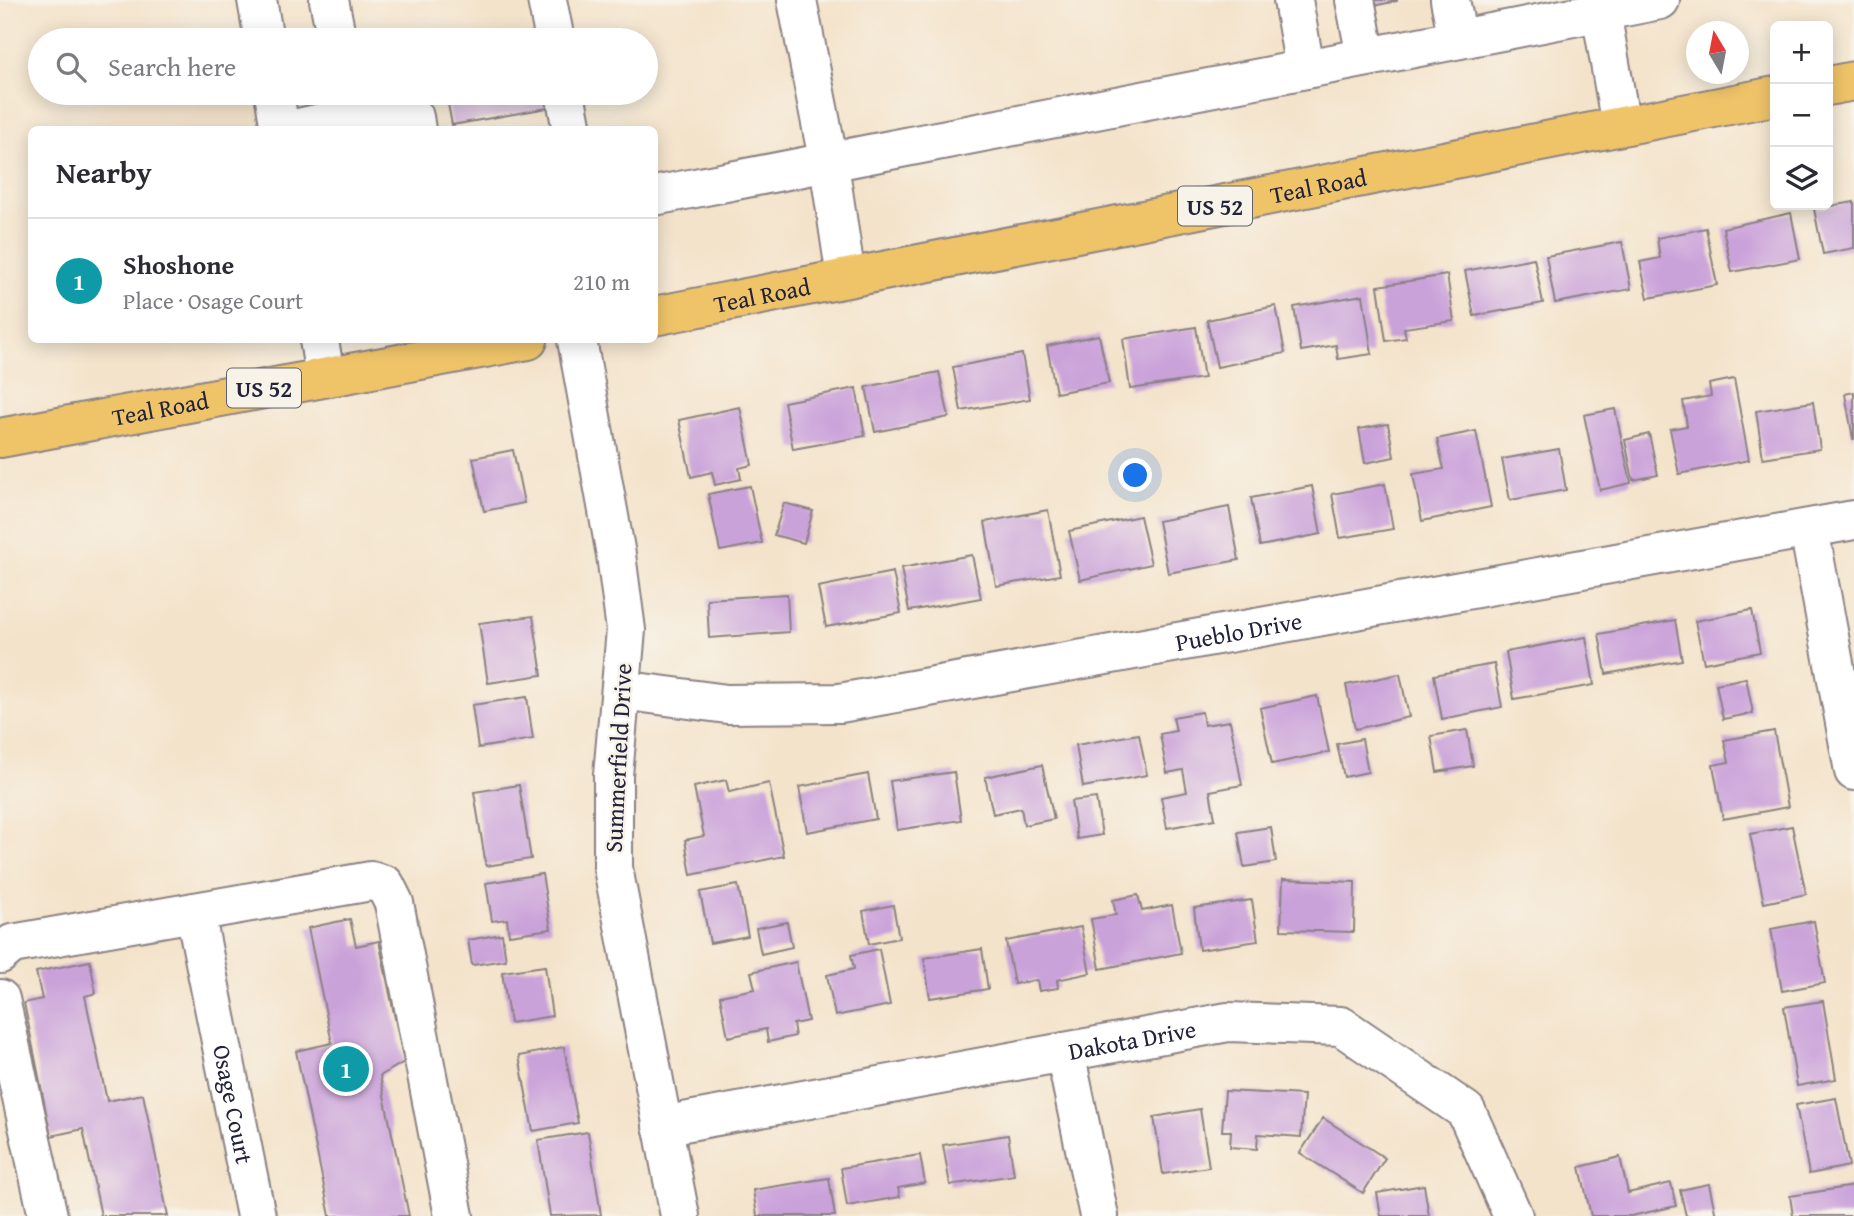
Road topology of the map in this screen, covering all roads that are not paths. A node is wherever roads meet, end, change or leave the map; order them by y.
1 (257, 0) edge
2 (330, 0) edge
3 (547, 0) edge
4 (797, 0) edge
5 (1293, 0) edge
6 (1355, 0) edge
7 (1450, 0) edge
8 (1660, 0) edge
9 (1600, 6) edge
10 (262, 28) edge
11 (335, 28) edge
12 (553, 28) edge
13 (1458, 39) junction
14 (1366, 57) junction
15 (1305, 69) junction
16 (1854, 81) edge
17 (1833, 85) edge
18 (1770, 97) edge
19 (276, 105) edge
20 (348, 105) edge
21 (360, 105) edge
22 (567, 105) edge
23 (279, 126) edge
24 (298, 126) edge
25 (415, 126) edge
26 (571, 126) edge
27 (1621, 126) junction
28 (830, 164) junction
29 (658, 195) edge
30 (846, 278) junction
31 (658, 315) edge
32 (492, 343) edge
33 (578, 343) edge
34 (422, 349) edge
35 (322, 358) edge
36 (0, 439) edge
37 (1854, 520) edge
38 (1809, 529) junction
39 (621, 690) junction
40 (1854, 771) edge
41 (195, 912) junction
42 (0, 954) edge
43 (0, 999) edge
44 (1065, 1052) junction
45 (662, 1126) junction
46 (48, 1216) edge
47 (256, 1216) edge
48 (454, 1216) edge
49 (680, 1216) edge
50 (1099, 1216) edge
51 (1513, 1216) edge

1 - 10 street
2 - 11 street
3 - 12 street
4 - 28 street
5 - 15 street
6 - 14 street
7 - 13 street
8 - 9 street
9 - 13 street
9 - 27 street
13 - 14 street
14 - 15 street
15 - 28 street
16 - 17 main road
18 - 27 main road, Teal Road / US 52
19 - 23 street
20 - 24 street
21 - 25 street
22 - 26 street
27 - 30 main road, Teal Road / US 52
28 - 29 street
28 - 30 street
30 - 31 main road, Teal Road / US 52
32 - 34 main road, Teal Road / US 52
33 - 39 street, Summerfield Drive
34 - 35 main road, Teal Road / US 52
35 - 36 main road, Teal Road / US 52
37 - 38 street, Pueblo Drive
38 - 39 street, Pueblo Drive
38 - 40 street
39 - 45 street, Summerfield Drive
41 - 42 street
41 - 47 street, Osage Court
41 - 48 street
43 - 46 street
44 - 45 street, Dakota Drive
44 - 50 street
44 - 51 street, Dakota Drive
45 - 49 street, Summerfield Drive

